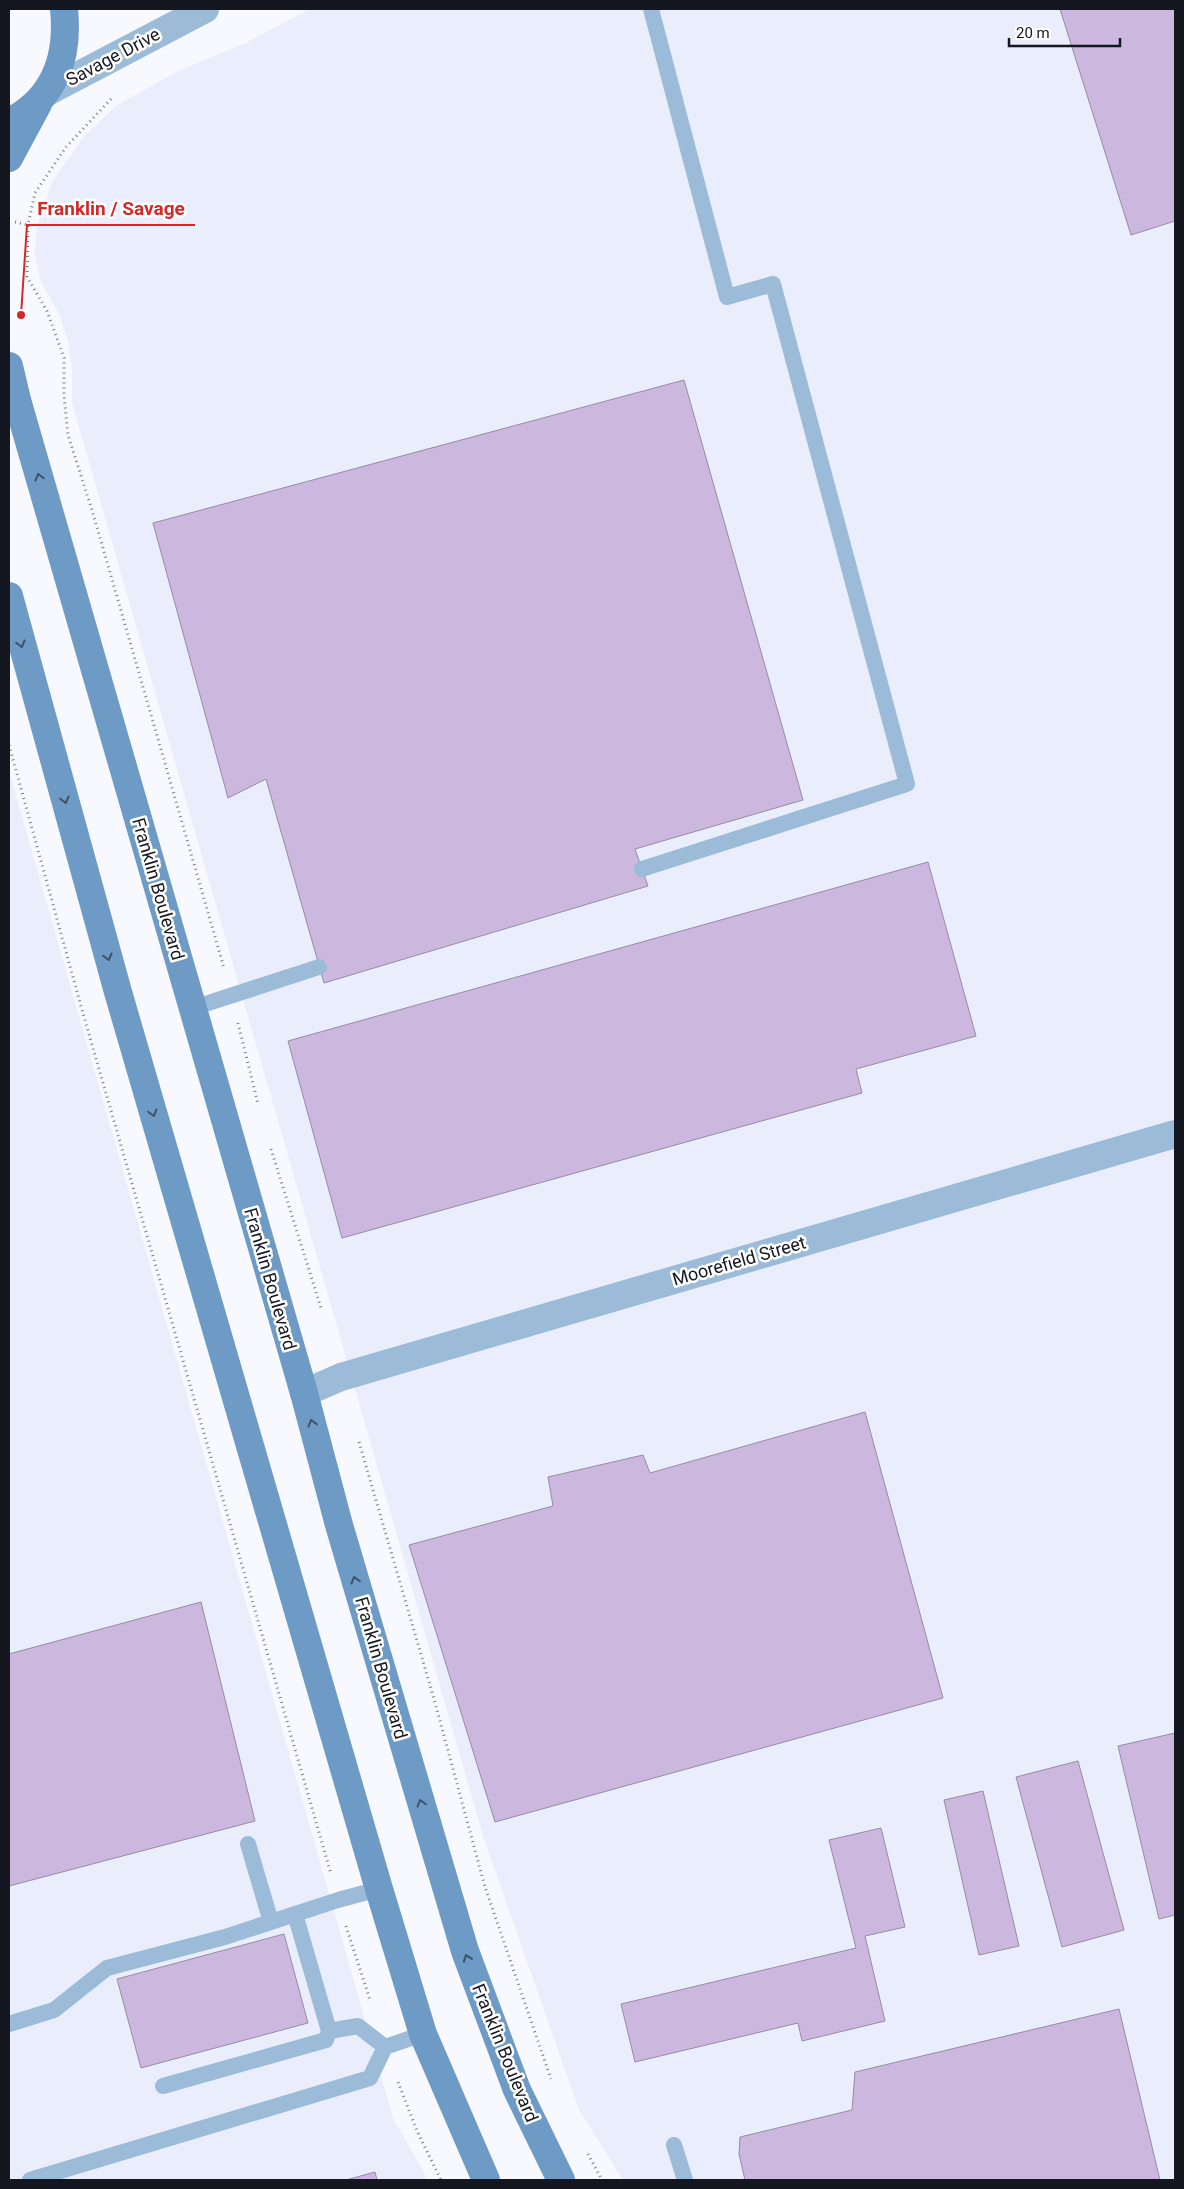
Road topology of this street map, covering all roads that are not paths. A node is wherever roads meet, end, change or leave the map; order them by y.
1 (64, 9) edge
2 (205, 9) edge
3 (651, 9) edge
4 (43, 96) junction
5 (9, 122) edge
6 (9, 158) edge
7 (9, 366) edge
8 (9, 596) edge
9 (642, 868) dead end
10 (319, 967) dead end
11 (193, 1008) junction
12 (1175, 1134) edge
13 (304, 1393) junction
14 (248, 1844) dead end
15 (379, 1889) junction
16 (296, 1914) junction
17 (272, 1922) junction
18 (9, 2024) edge
19 (329, 2031) junction
20 (423, 2034) junction
21 (385, 2047) junction
22 (164, 2086) dead end
23 (674, 2145) dead end
24 (30, 2180) edge
25 (486, 2180) edge
26 (562, 2180) edge
27 (685, 2180) edge

1 - 4 main road
2 - 4 street, Savage Drive
3 - 9 lane
4 - 5 main road
4 - 6 main road
11 -> 7 main road, Franklin Boulevard
8 -> 15 main road
10 - 11 lane
11 - 13 main road, Franklin Boulevard
12 - 13 street, Moorefield Street
26 -> 13 main road, Franklin Boulevard
14 - 17 lane
15 - 16 lane
15 - 20 main road
16 - 17 lane
16 - 19 lane
17 - 18 lane
19 - 21 lane
19 - 22 lane
20 - 21 lane
20 - 25 main road
21 - 24 lane
23 - 27 lane

